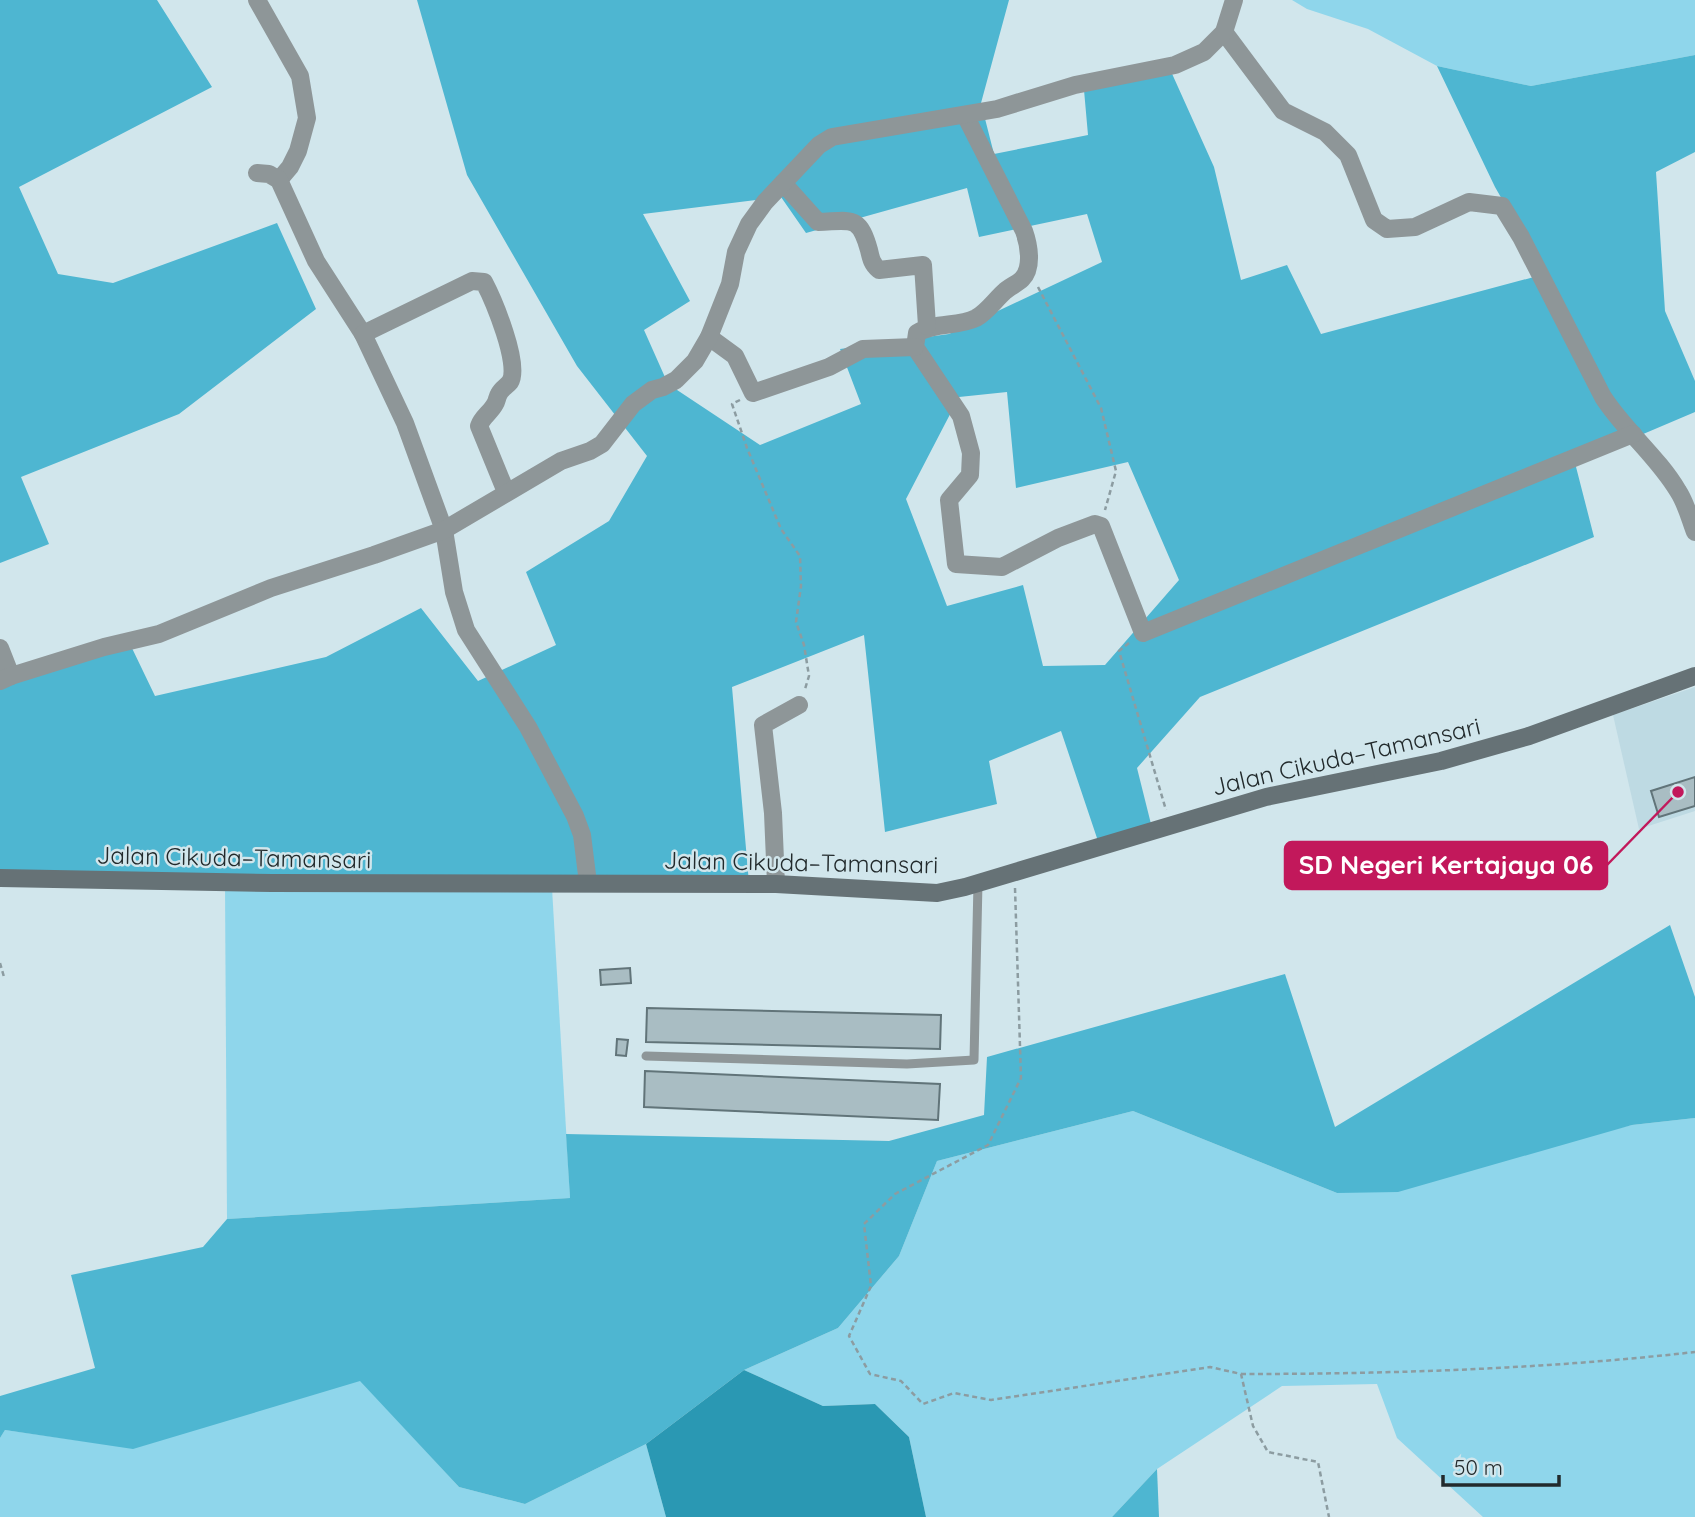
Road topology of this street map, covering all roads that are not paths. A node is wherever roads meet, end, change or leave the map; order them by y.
1 (257, 0) edge
2 (1234, 0) edge
3 (1224, 32) junction
4 (965, 115) junction
5 (257, 173) dead end
6 (279, 180) junction
7 (783, 183) junction
8 (927, 326) junction
9 (363, 334) junction
10 (709, 337) junction
11 (915, 347) junction
12 (1633, 434) junction
13 (1695, 483) edge
14 (506, 492) junction
15 (1679, 492) junction
16 (444, 530) junction
17 (1695, 532) edge
18 (0, 648) edge
19 (1695, 676) edge
20 (5, 679) edge
21 (799, 705) road end
22 (0, 878) edge
23 (588, 883) junction
24 (978, 883) junction
25 (776, 884) junction
26 (646, 1056) dead end

1 - 6 street
2 - 3 street
3 - 4 street
3 - 12 street
4 - 7 street
4 - 8 street
5 - 6 street
6 - 9 street
7 - 8 street
7 - 10 street
8 - 11 street
9 - 14 street
9 - 16 street
10 - 11 street
10 - 14 street
11 - 12 street
12 - 15 street
13 - 15 street
14 - 16 street
15 - 17 street
16 - 20 street
16 - 23 street
18 - 20 street
19 - 24 street, Jalan Cikuda–Tamansari
21 - 25 street
22 - 23 street, Jalan Cikuda–Tamansari
23 - 25 street, Jalan Cikuda–Tamansari
24 - 25 street, Jalan Cikuda–Tamansari
24 - 26 lane

